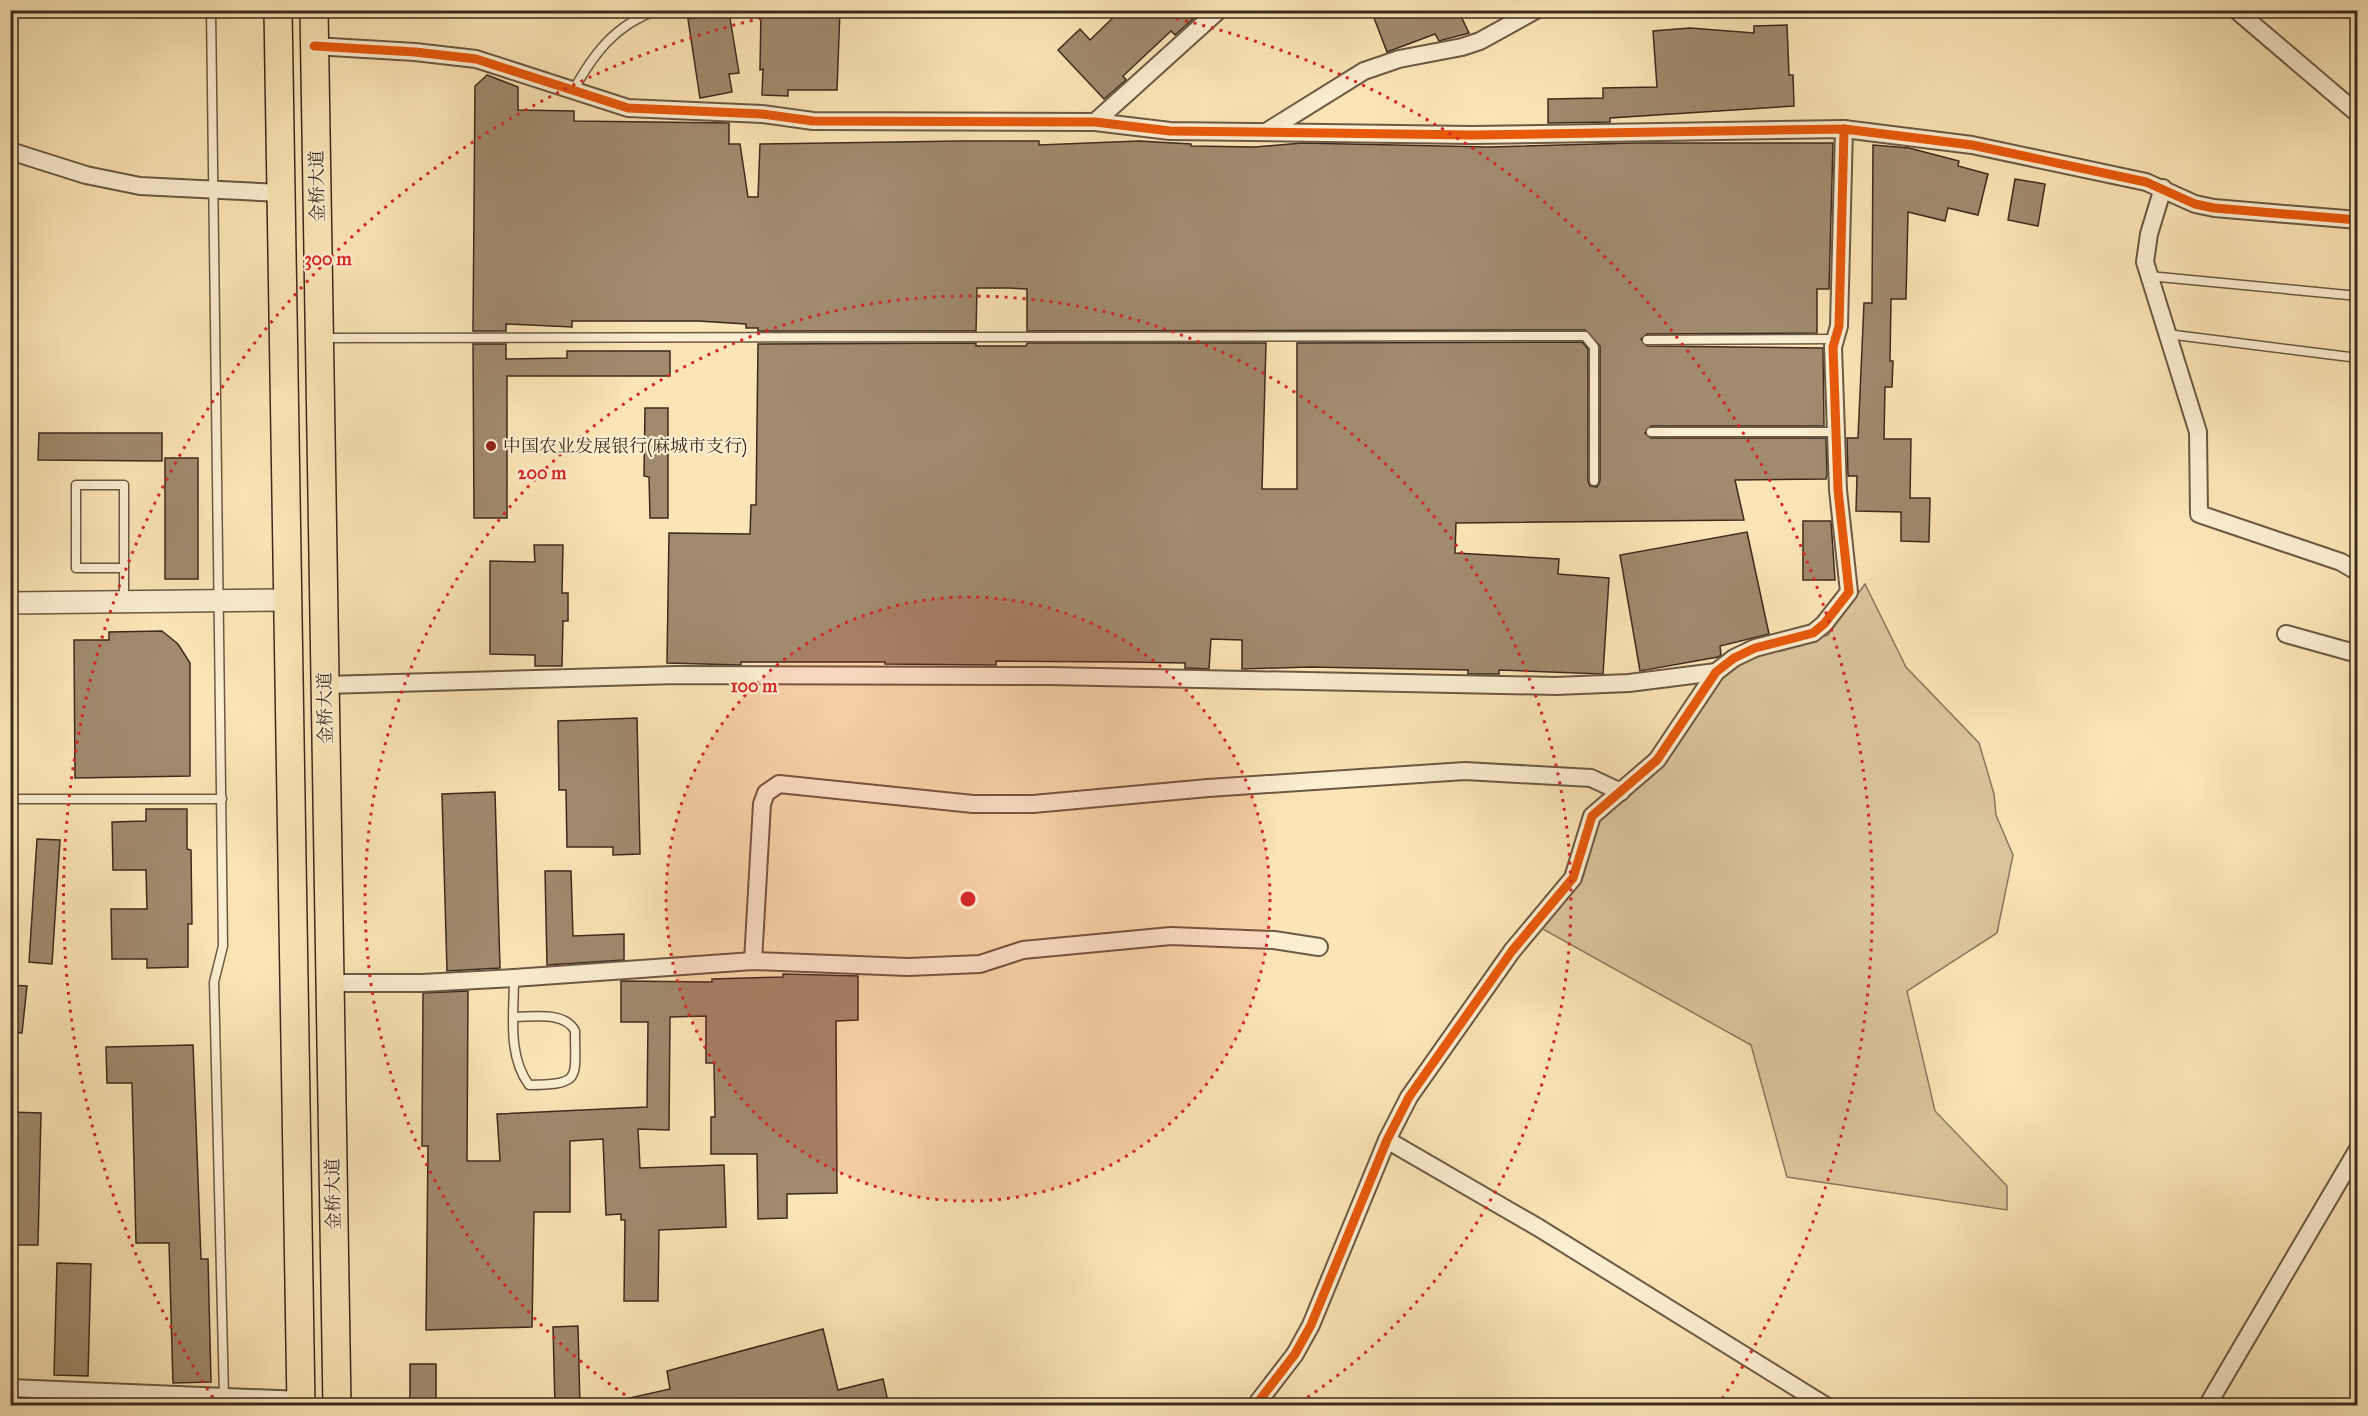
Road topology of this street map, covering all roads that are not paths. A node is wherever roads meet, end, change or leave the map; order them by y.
1 (212, 10) edge
2 (278, 10) edge
3 (314, 10) edge
4 (657, 10) edge
5 (1220, 10) edge
6 (1536, 10) edge
7 (2236, 10) edge
8 (315, 46) junction
9 (573, 91) junction
10 (2358, 114) edge
11 (1095, 122) junction
12 (1844, 129) junction
13 (1266, 132) junction
14 (10, 151) edge
15 (2163, 188) junction
16 (214, 191) junction
17 (281, 193) junction
18 (2358, 220) edge
19 (2149, 276) junction
20 (2358, 296) edge
21 (2167, 334) junction
22 (319, 338) junction
23 (1835, 339) junction
24 (1647, 340) dead end
25 (2358, 358) edge
26 (1651, 432) dead end
27 (1836, 432) junction
28 (1594, 481) dead end
29 (124, 568) junction
30 (2358, 572) edge
31 (287, 600) junction
32 (220, 601) junction
33 (124, 602) junction
34 (10, 603) edge
35 (2286, 634) dead end
36 (2358, 654) edge
37 (1716, 672) junction
38 (325, 684) junction
39 (1621, 792) junction
40 (10, 799) edge
41 (222, 799) junction
42 (1319, 947) dead end
43 (753, 961) junction
44 (514, 978) junction
45 (330, 983) junction
46 (514, 1017) junction
47 (1387, 1140) junction
48 (2358, 1149) edge
49 (10, 1388) edge
50 (224, 1397) junction
51 (301, 1403) edge
52 (337, 1406) edge
53 (1255, 1406) edge
54 (1826, 1406) edge
55 (2207, 1406) edge

1 - 16 lane
2 - 17 highway, 金桥大道
3 - 8 highway, 金桥大道
4 - 9 lane
5 - 11 street
6 - 13 street
7 - 10 street
8 - 9 street
8 - 22 highway, 金桥大道
9 - 11 street
11 - 13 street
12 - 13 street
12 - 15 street
12 - 23 street
14 - 16 street
15 - 18 street
15 - 19 street
16 - 17 street
16 - 32 lane
17 - 31 highway, 金桥大道
19 - 20 lane
19 - 21 street
21 - 25 lane
21 - 30 street
22 - 28 lane
22 - 38 highway, 金桥大道
23 - 24 lane
23 - 27 street
26 - 27 lane
27 - 37 street
29 - 29 lane
29 - 33 lane
31 - 32 street
31 - 51 highway, 金桥大道
32 - 33 street
32 - 41 lane
33 - 34 street
35 - 36 street
37 - 38 street
37 - 39 street
38 - 45 highway, 金桥大道
39 - 43 street
39 - 47 street
40 - 41 lane
41 - 50 lane
42 - 43 street
43 - 44 street
44 - 45 street
44 - 46 lane
45 - 52 highway, 金桥大道
46 - 46 lane
47 - 53 street
47 - 54 street
48 - 55 street
49 - 50 street
50 - 51 street

